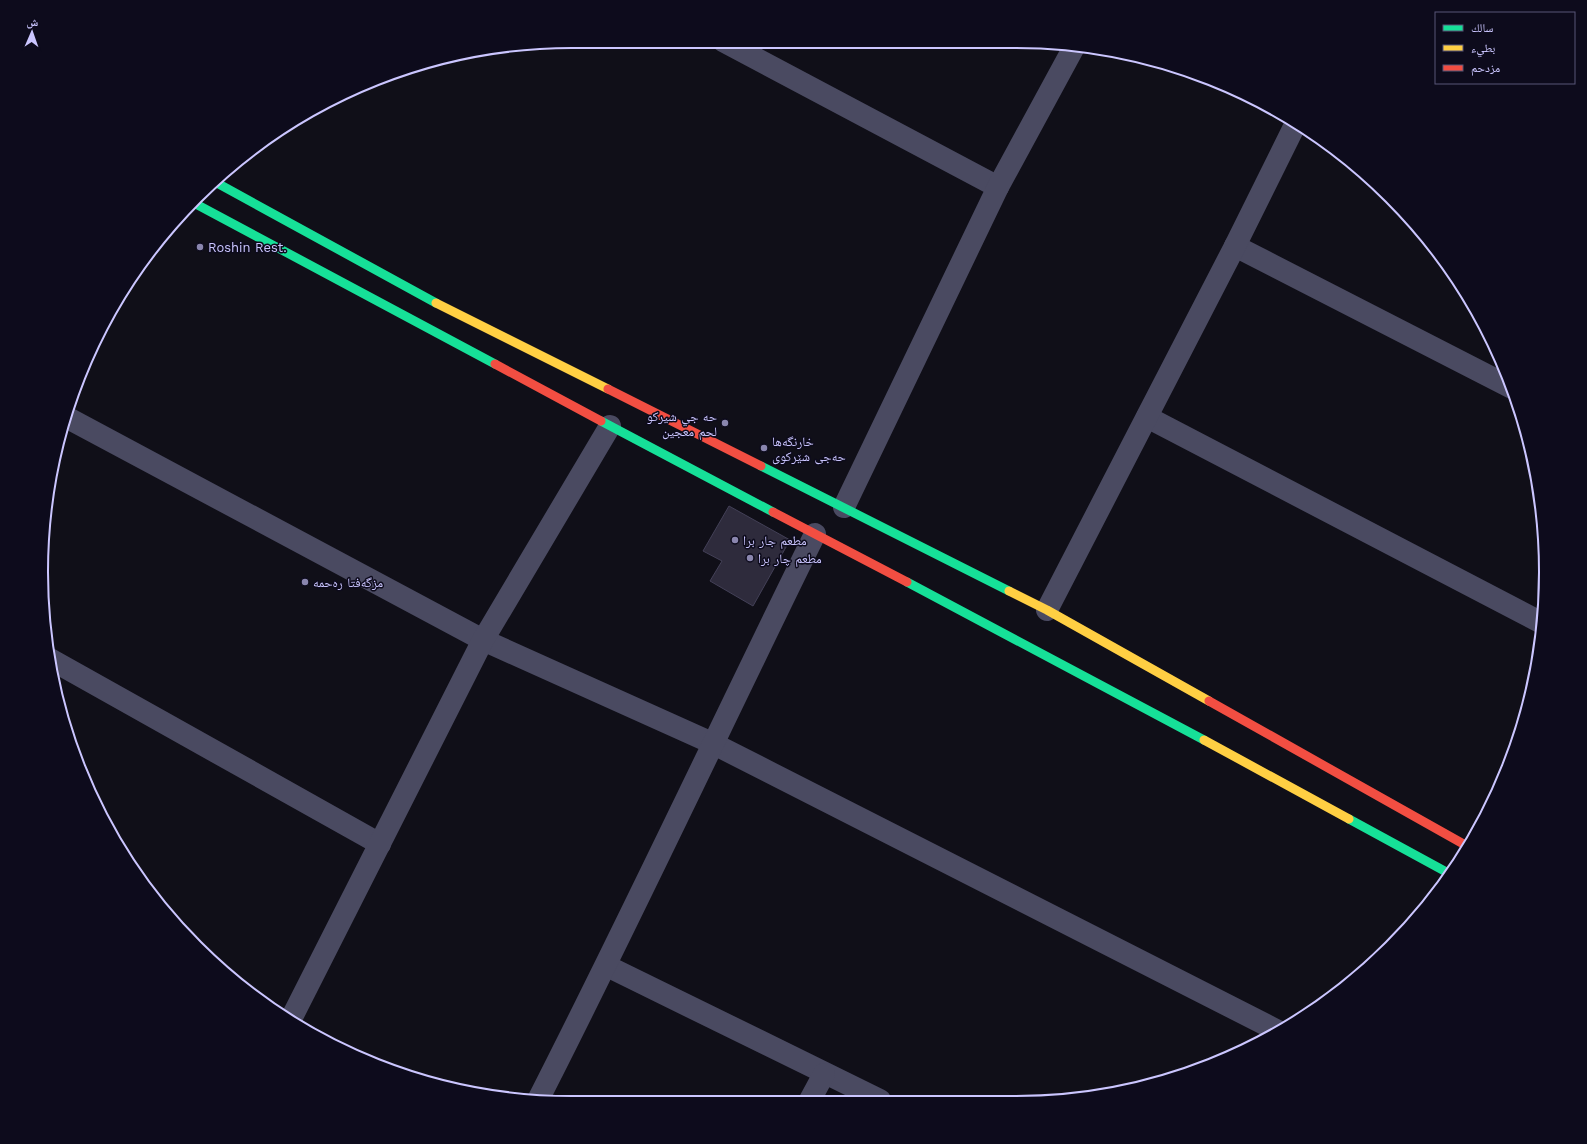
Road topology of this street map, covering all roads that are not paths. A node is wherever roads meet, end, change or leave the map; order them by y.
1 (736, 48) edge
2 (1072, 51) edge
3 (1293, 128) edge
4 (219, 185) edge
5 (998, 187) junction
6 (198, 205) edge
7 (1235, 246) junction
8 (1504, 384) edge
9 (1147, 417) junction
10 (71, 420) edge
11 (610, 426) junction
12 (844, 508) junction
13 (815, 534) junction
14 (1047, 610) junction
15 (1537, 620) edge
16 (483, 640) junction
17 (56, 662) edge
18 (712, 743) junction
19 (380, 844) junction
20 (1463, 844) edge
21 (1445, 871) edge
22 (607, 966) junction
23 (293, 1015) edge
24 (1273, 1028) edge
25 (824, 1074) junction
26 (541, 1095) edge
27 (812, 1096) edge
28 (871, 1096) edge

1 - 5 street
2 - 5 street
3 - 7 street
4 - 12 main road
5 - 12 street
6 - 11 main road
7 - 8 street
7 - 9 street
9 - 14 street
9 - 15 street
10 - 16 street
11 - 13 main road
11 - 16 street
12 - 14 main road
13 - 18 street
13 - 21 main road
14 - 20 main road
16 - 18 street
16 - 19 street
17 - 19 street
18 - 22 street
18 - 24 street
19 - 23 street
22 - 25 street
22 - 26 street
25 - 27 street
25 - 28 street

